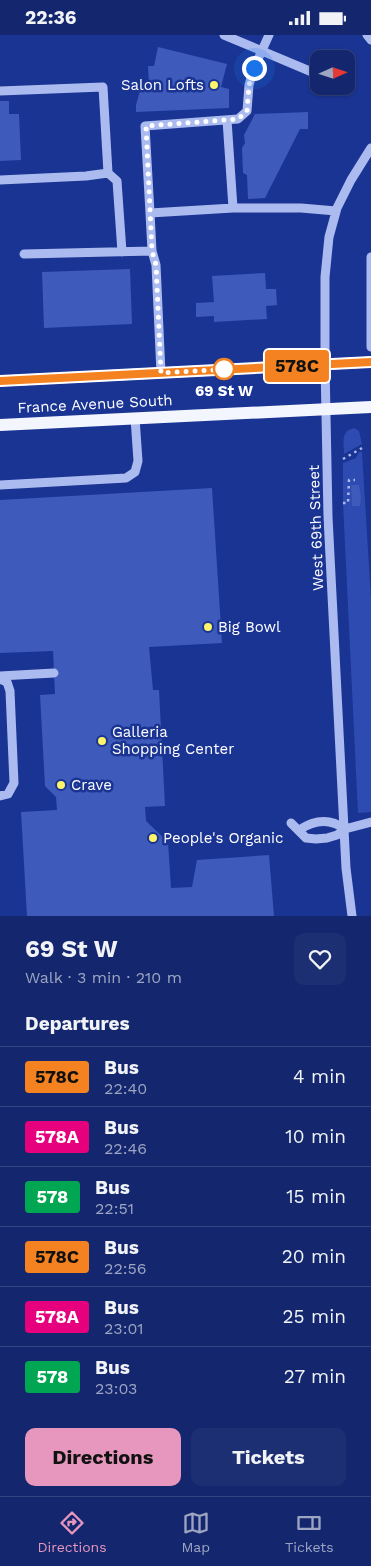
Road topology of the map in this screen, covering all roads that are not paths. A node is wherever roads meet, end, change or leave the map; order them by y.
1 (224, 35) edge
2 (269, 35) edge
3 (367, 35) edge
4 (371, 40) edge
5 (262, 50) junction
6 (310, 71) edge
7 (0, 91) edge
8 (227, 120) junction
9 (371, 148) edge
10 (108, 173) junction
11 (0, 180) edge
12 (233, 208) junction
13 (336, 211) junction
14 (150, 213) junction
15 (152, 251) junction
16 (122, 252) junction
17 (24, 254) dead end
18 (371, 257) edge
19 (371, 347) edge
20 (371, 362) edge
21 (325, 364) junction
22 (161, 373) junction
23 (0, 381) edge
24 (371, 407) edge
25 (326, 409) junction
26 (135, 418) junction
27 (0, 425) edge
28 (0, 485) edge
29 (54, 673) dead end
30 (0, 678) edge
31 (0, 796) edge
32 (371, 822) edge
33 (291, 823) dead end
34 (345, 829) junction
35 (299, 830) junction
36 (352, 916) edge

1 - 5 street
2 - 5 street
3 - 4 street
5 - 6 street
5 - 8 street
7 - 10 street
8 - 12 street
8 - 14 street
9 - 13 street, West 69th Street
10 - 11 street
10 - 16 street
12 - 13 street
12 - 14 street
13 - 21 street, West 69th Street
14 - 15 street
15 - 16 street
15 - 22 street
16 - 17 street
18 - 19 street
20 - 21 main road, France Avenue South
21 - 22 main road, France Avenue South
21 - 25 street, West 69th Street
22 - 23 main road, France Avenue South
24 - 25 main road, France Avenue South
25 - 26 main road, France Avenue South
25 - 34 street, West 69th Street
26 - 27 main road, France Avenue South
26 - 28 street
29 - 30 street
30 - 31 street
32 - 34 street
33 - 35 street
34 - 35 street
34 - 35 street
34 - 36 street, West 69th Street

